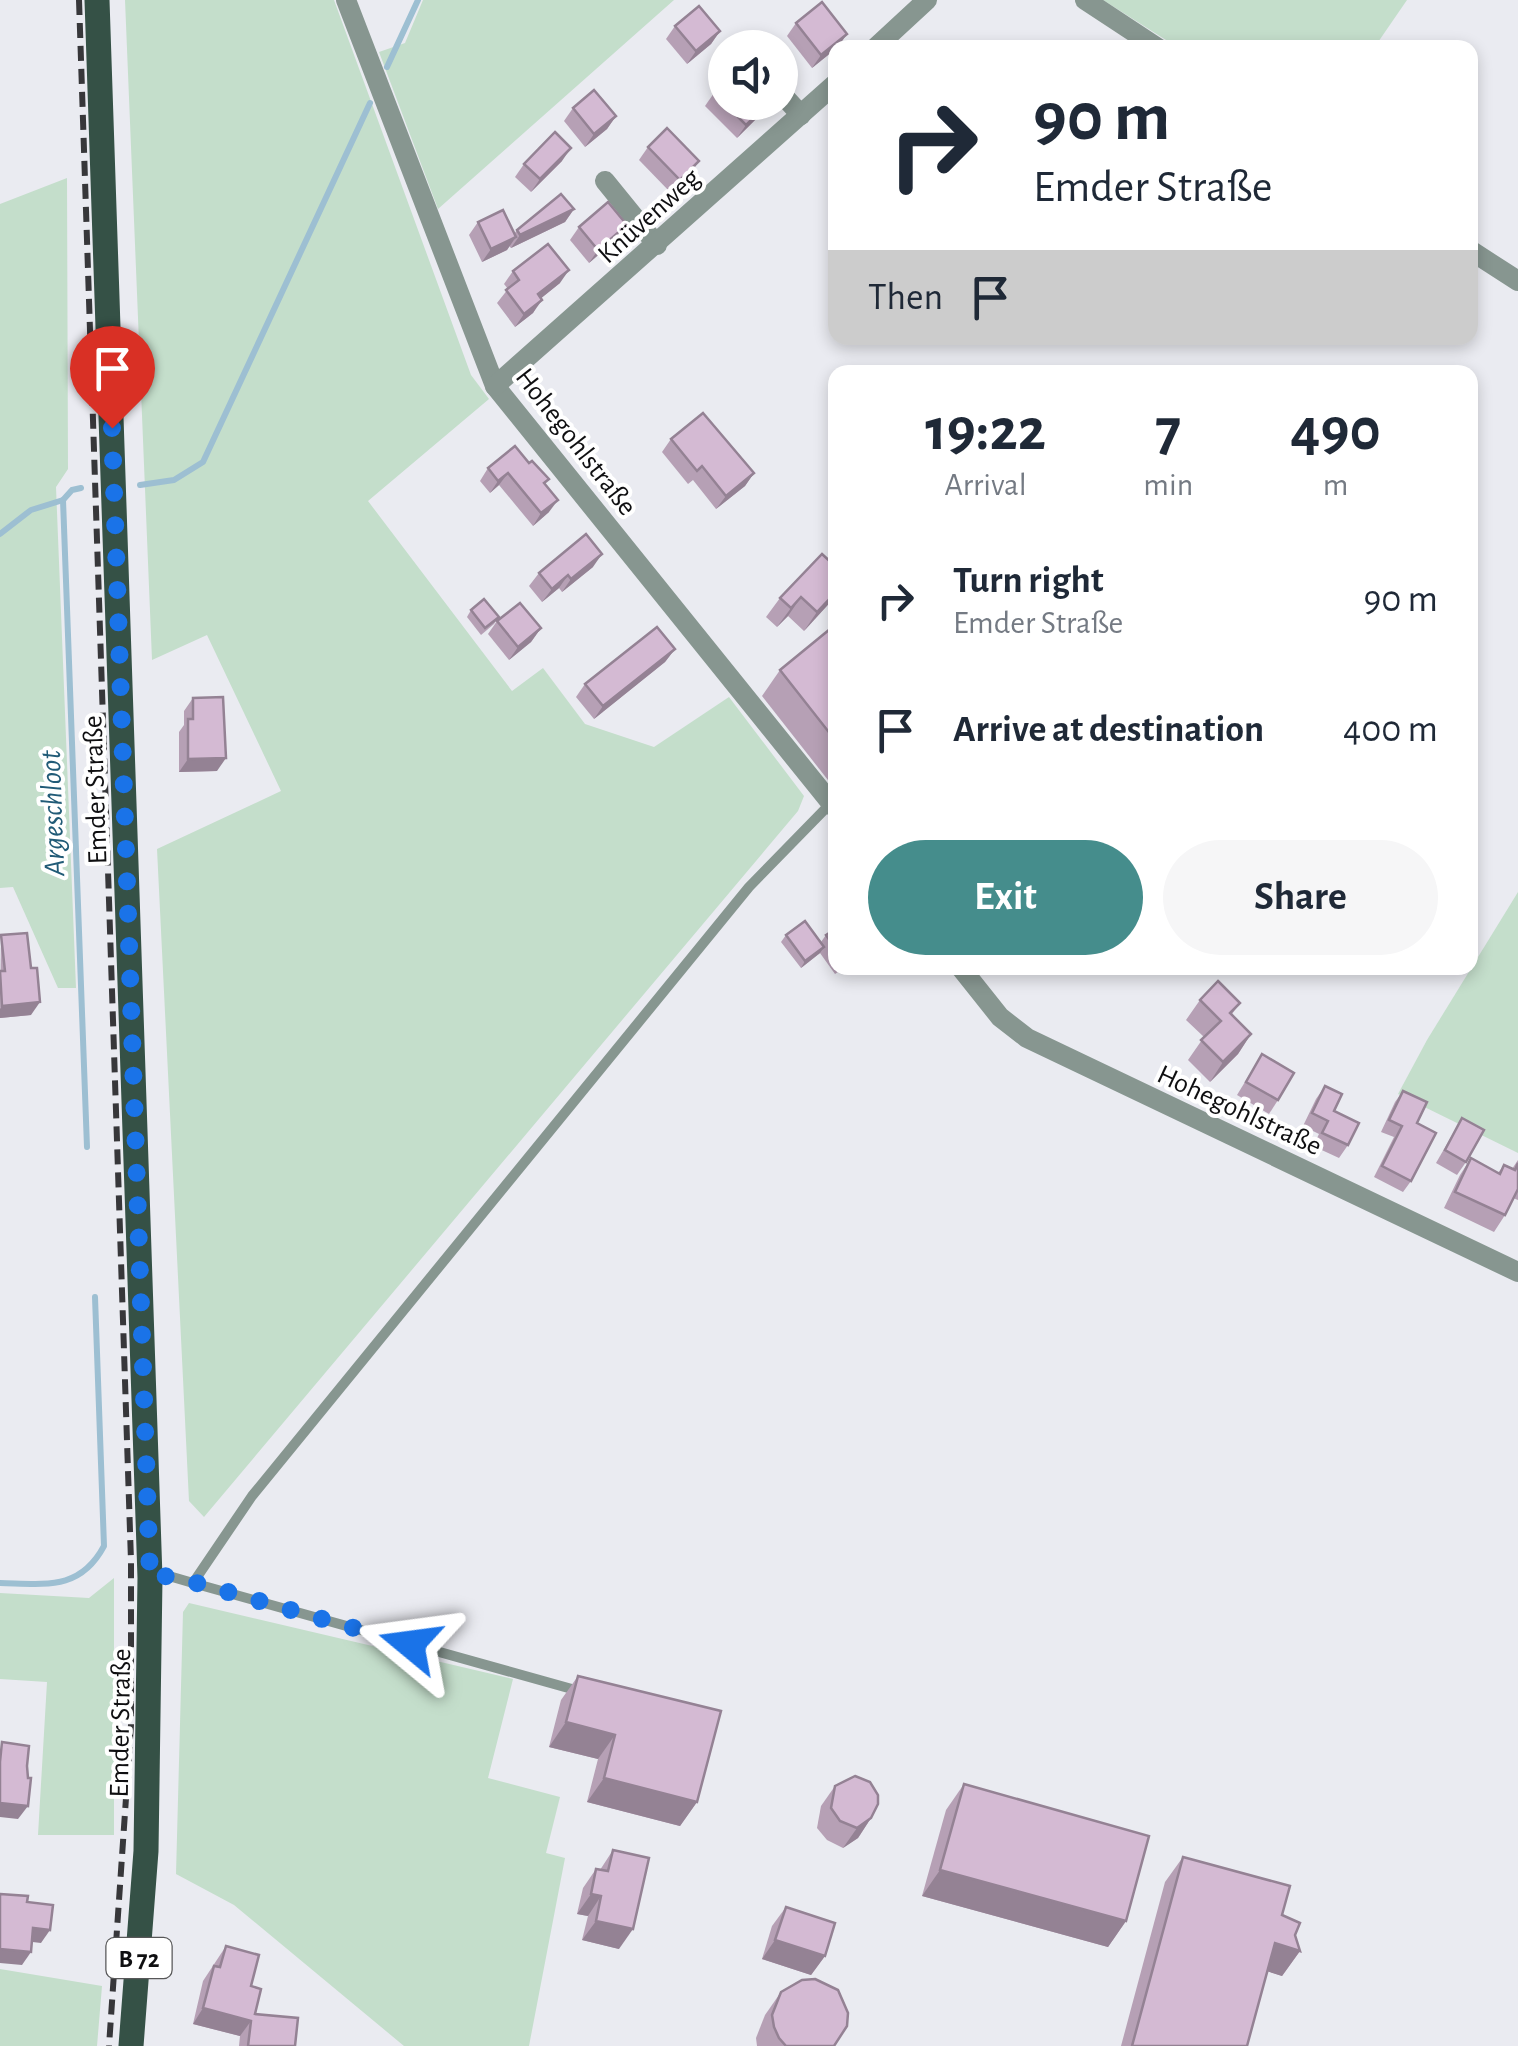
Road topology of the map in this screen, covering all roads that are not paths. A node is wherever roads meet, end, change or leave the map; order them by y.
1 (97, 0) edge
2 (346, 0) edge
3 (927, 0) edge
4 (1084, 0) edge
5 (884, 40) edge
6 (1146, 40) edge
7 (828, 90) edge
8 (798, 114) edge
9 (800, 116) junction
10 (606, 181) dead end
11 (657, 244) junction
12 (1478, 255) edge
13 (1518, 282) edge
14 (496, 386) junction
15 (828, 799) edge
16 (828, 810) edge
17 (967, 975) edge
18 (1518, 1272) edge
19 (150, 1578) junction
20 (193, 1582) junction
21 (590, 1694) edge
22 (131, 2046) edge

1 - 19 main road, Emder Straße / B 72
2 - 14 street, Hohegohlstraße
3 - 5 street
4 - 6 street
7 - 9 street, Knüvenweg
8 - 9 street
9 - 11 street, Knüvenweg
10 - 11 street
11 - 14 street, Knüvenweg
12 - 13 street
14 - 15 street, Hohegohlstraße
16 - 20 lane
17 - 18 street, Hohegohlstraße
19 - 20 lane
19 - 22 main road, Emder Straße / B 72
20 - 21 lane

